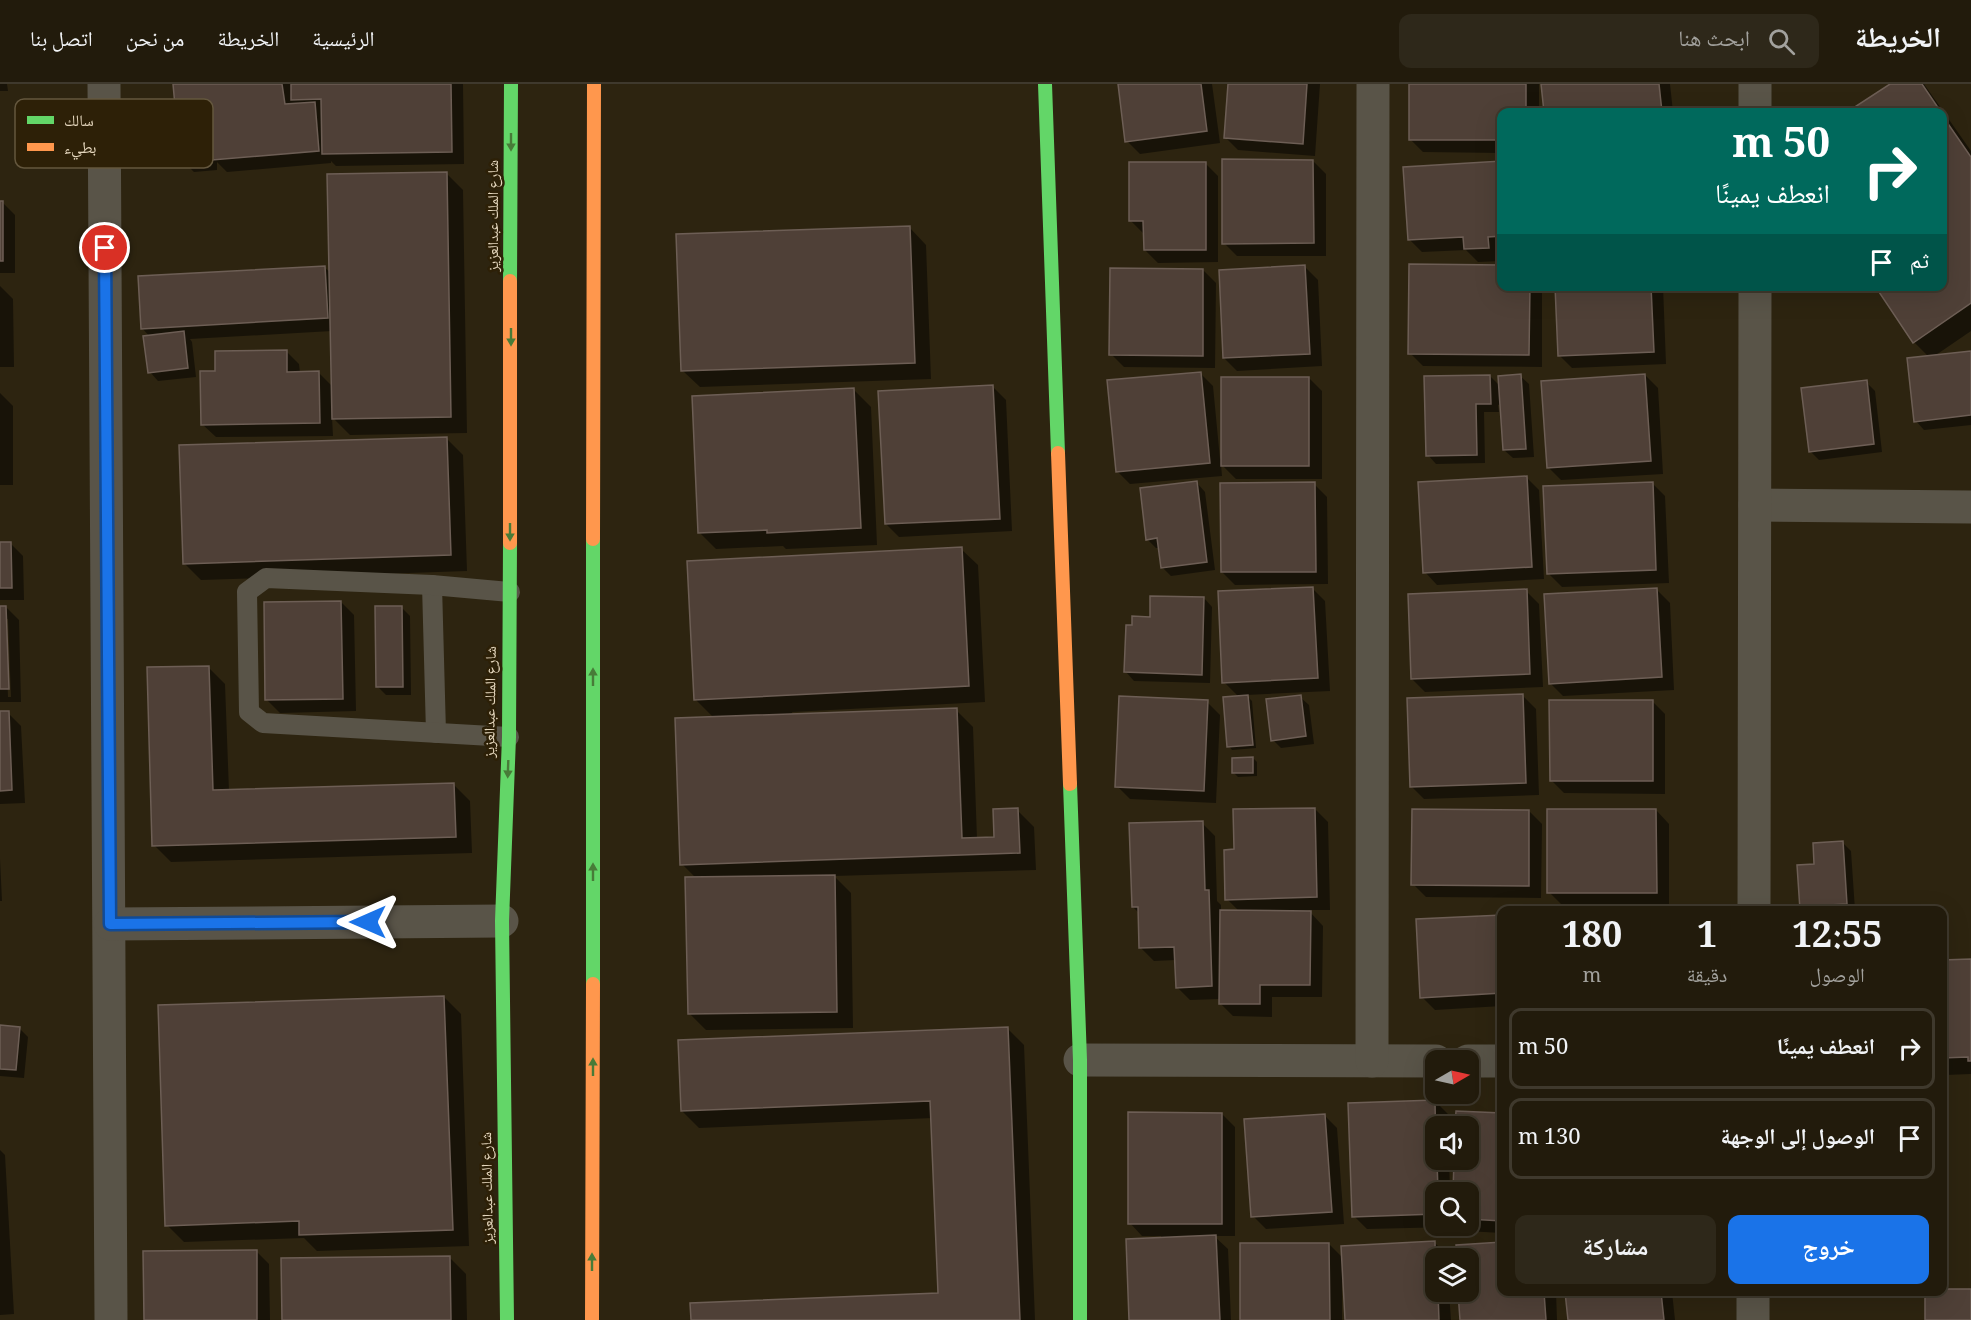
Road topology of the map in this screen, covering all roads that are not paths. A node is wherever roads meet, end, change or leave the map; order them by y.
1 (104, 84) edge
2 (512, 84) edge
3 (594, 84) edge
4 (1045, 84) edge
5 (1373, 84) edge
6 (1755, 84) edge
7 (104, 99) edge
8 (1755, 108) edge
9 (105, 168) edge
10 (1755, 291) edge
11 (1755, 505) junction
12 (1971, 507) edge
13 (432, 585) junction
14 (510, 592) junction
15 (436, 733) junction
16 (509, 737) junction
17 (1754, 906) edge
18 (502, 921) junction
19 (110, 924) junction
20 (1080, 1060) junction
21 (1372, 1061) junction
22 (1425, 1061) edge
23 (1479, 1061) edge
24 (1497, 1061) edge
25 (1753, 1296) edge
26 (111, 1320) edge
27 (507, 1320) edge
28 (592, 1320) edge
29 (1080, 1320) edge
30 (1753, 1320) edge

1 - 7 street
2 -> 14 street, شارع الملك عبدالعزيز
28 -> 3 street
4 - 20 street
5 - 21 street
6 - 8 street
9 - 19 street
10 - 11 street
11 - 12 street
11 - 17 street
13 - 14 lane
13 - 15 lane
13 - 15 lane
14 - 16 street, شارع الملك عبدالعزيز
15 - 16 lane
16 -> 18 street, شارع الملك عبدالعزيز
18 - 19 street
18 - 27 street, شارع الملك عبدالعزيز
19 - 26 street
20 - 21 street
20 - 29 street
21 - 22 street
23 - 24 street
25 - 30 street

